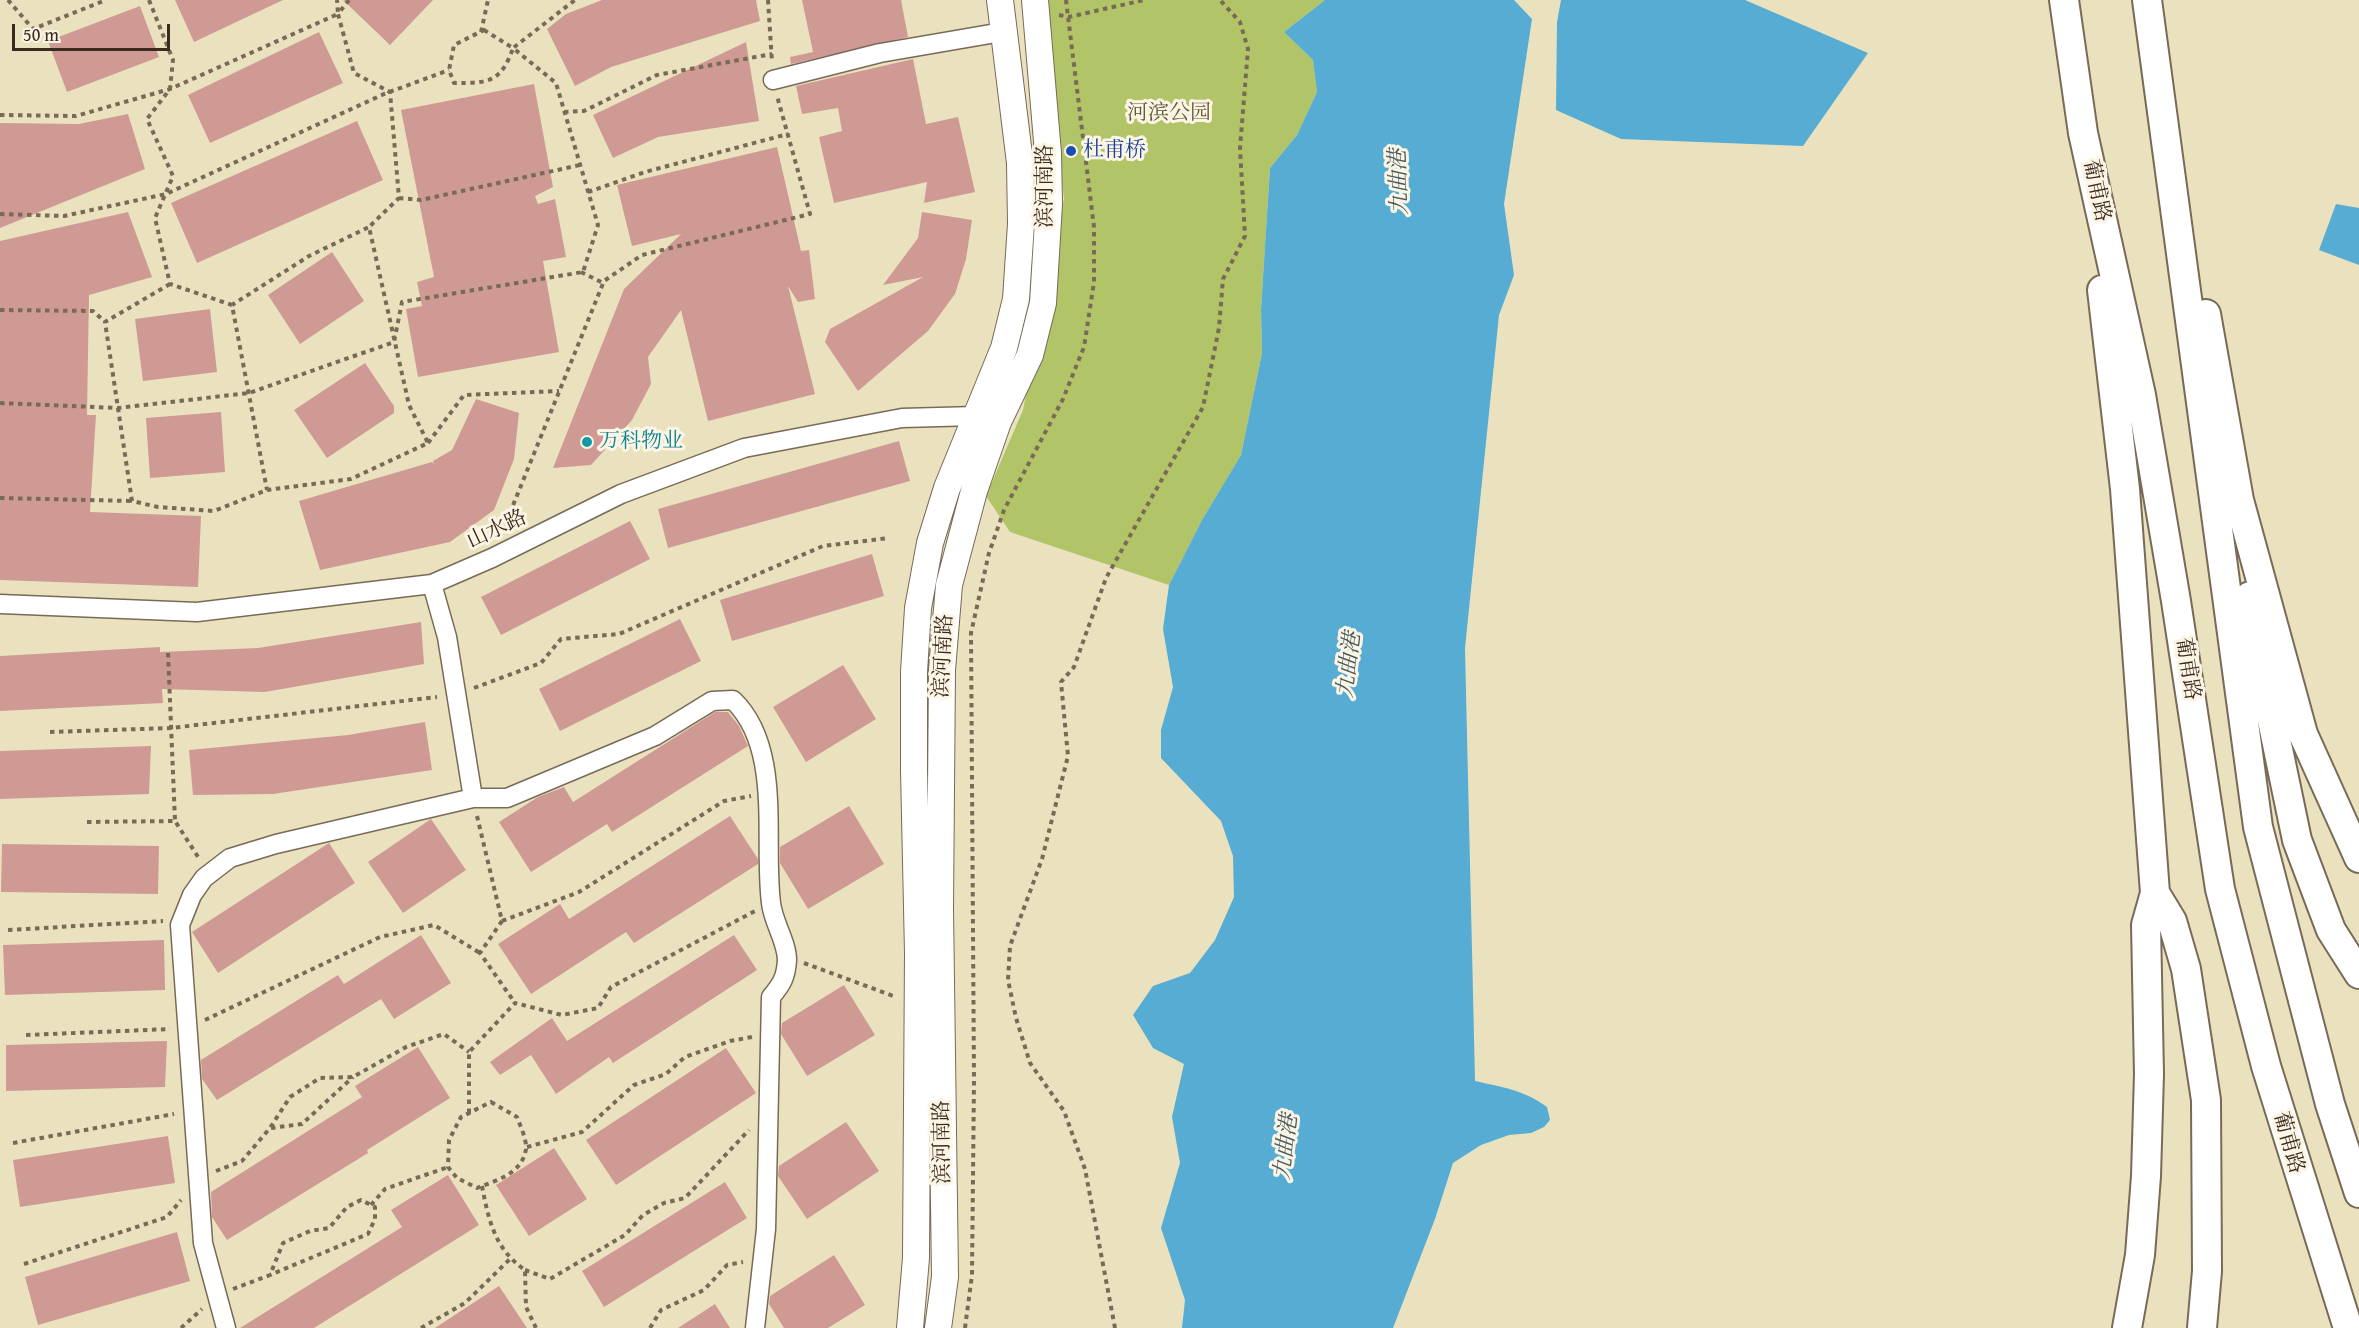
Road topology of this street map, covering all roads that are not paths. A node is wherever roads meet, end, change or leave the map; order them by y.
1 (1000, 0) edge
2 (2064, 0) edge
3 (2148, 0) edge
4 (1036, 6) edge
5 (1002, 32) junction
6 (773, 80) road end
7 (2083, 133) junction
8 (987, 419) junction
9 (2239, 500) junction
10 (432, 584) junction
11 (0, 604) edge
12 (473, 798) junction
13 (2359, 858) edge
14 (2155, 893) junction
15 (2359, 974) edge
16 (2359, 1193) edge
17 (226, 1328) edge
18 (755, 1328) edge
19 (910, 1328) edge
20 (938, 1328) edge
21 (2127, 1328) edge
22 (2202, 1328) edge
23 (2348, 1328) edge

1 - 5 street
2 - 7 main road, 葡甫路
3 - 9 main road
3 - 16 main road
4 - 8 street, 滨河南路
5 - 6 street
5 - 8 street
7 - 14 main road
7 - 23 main road, 葡甫路
8 - 10 street, 山水路
8 - 19 street
8 - 20 street, 滨河南路
9 - 13 main road
9 - 15 main road
10 - 11 street, 山水路
10 - 12 street
12 - 17 street
12 - 18 street
14 - 21 main road
14 - 22 main road

